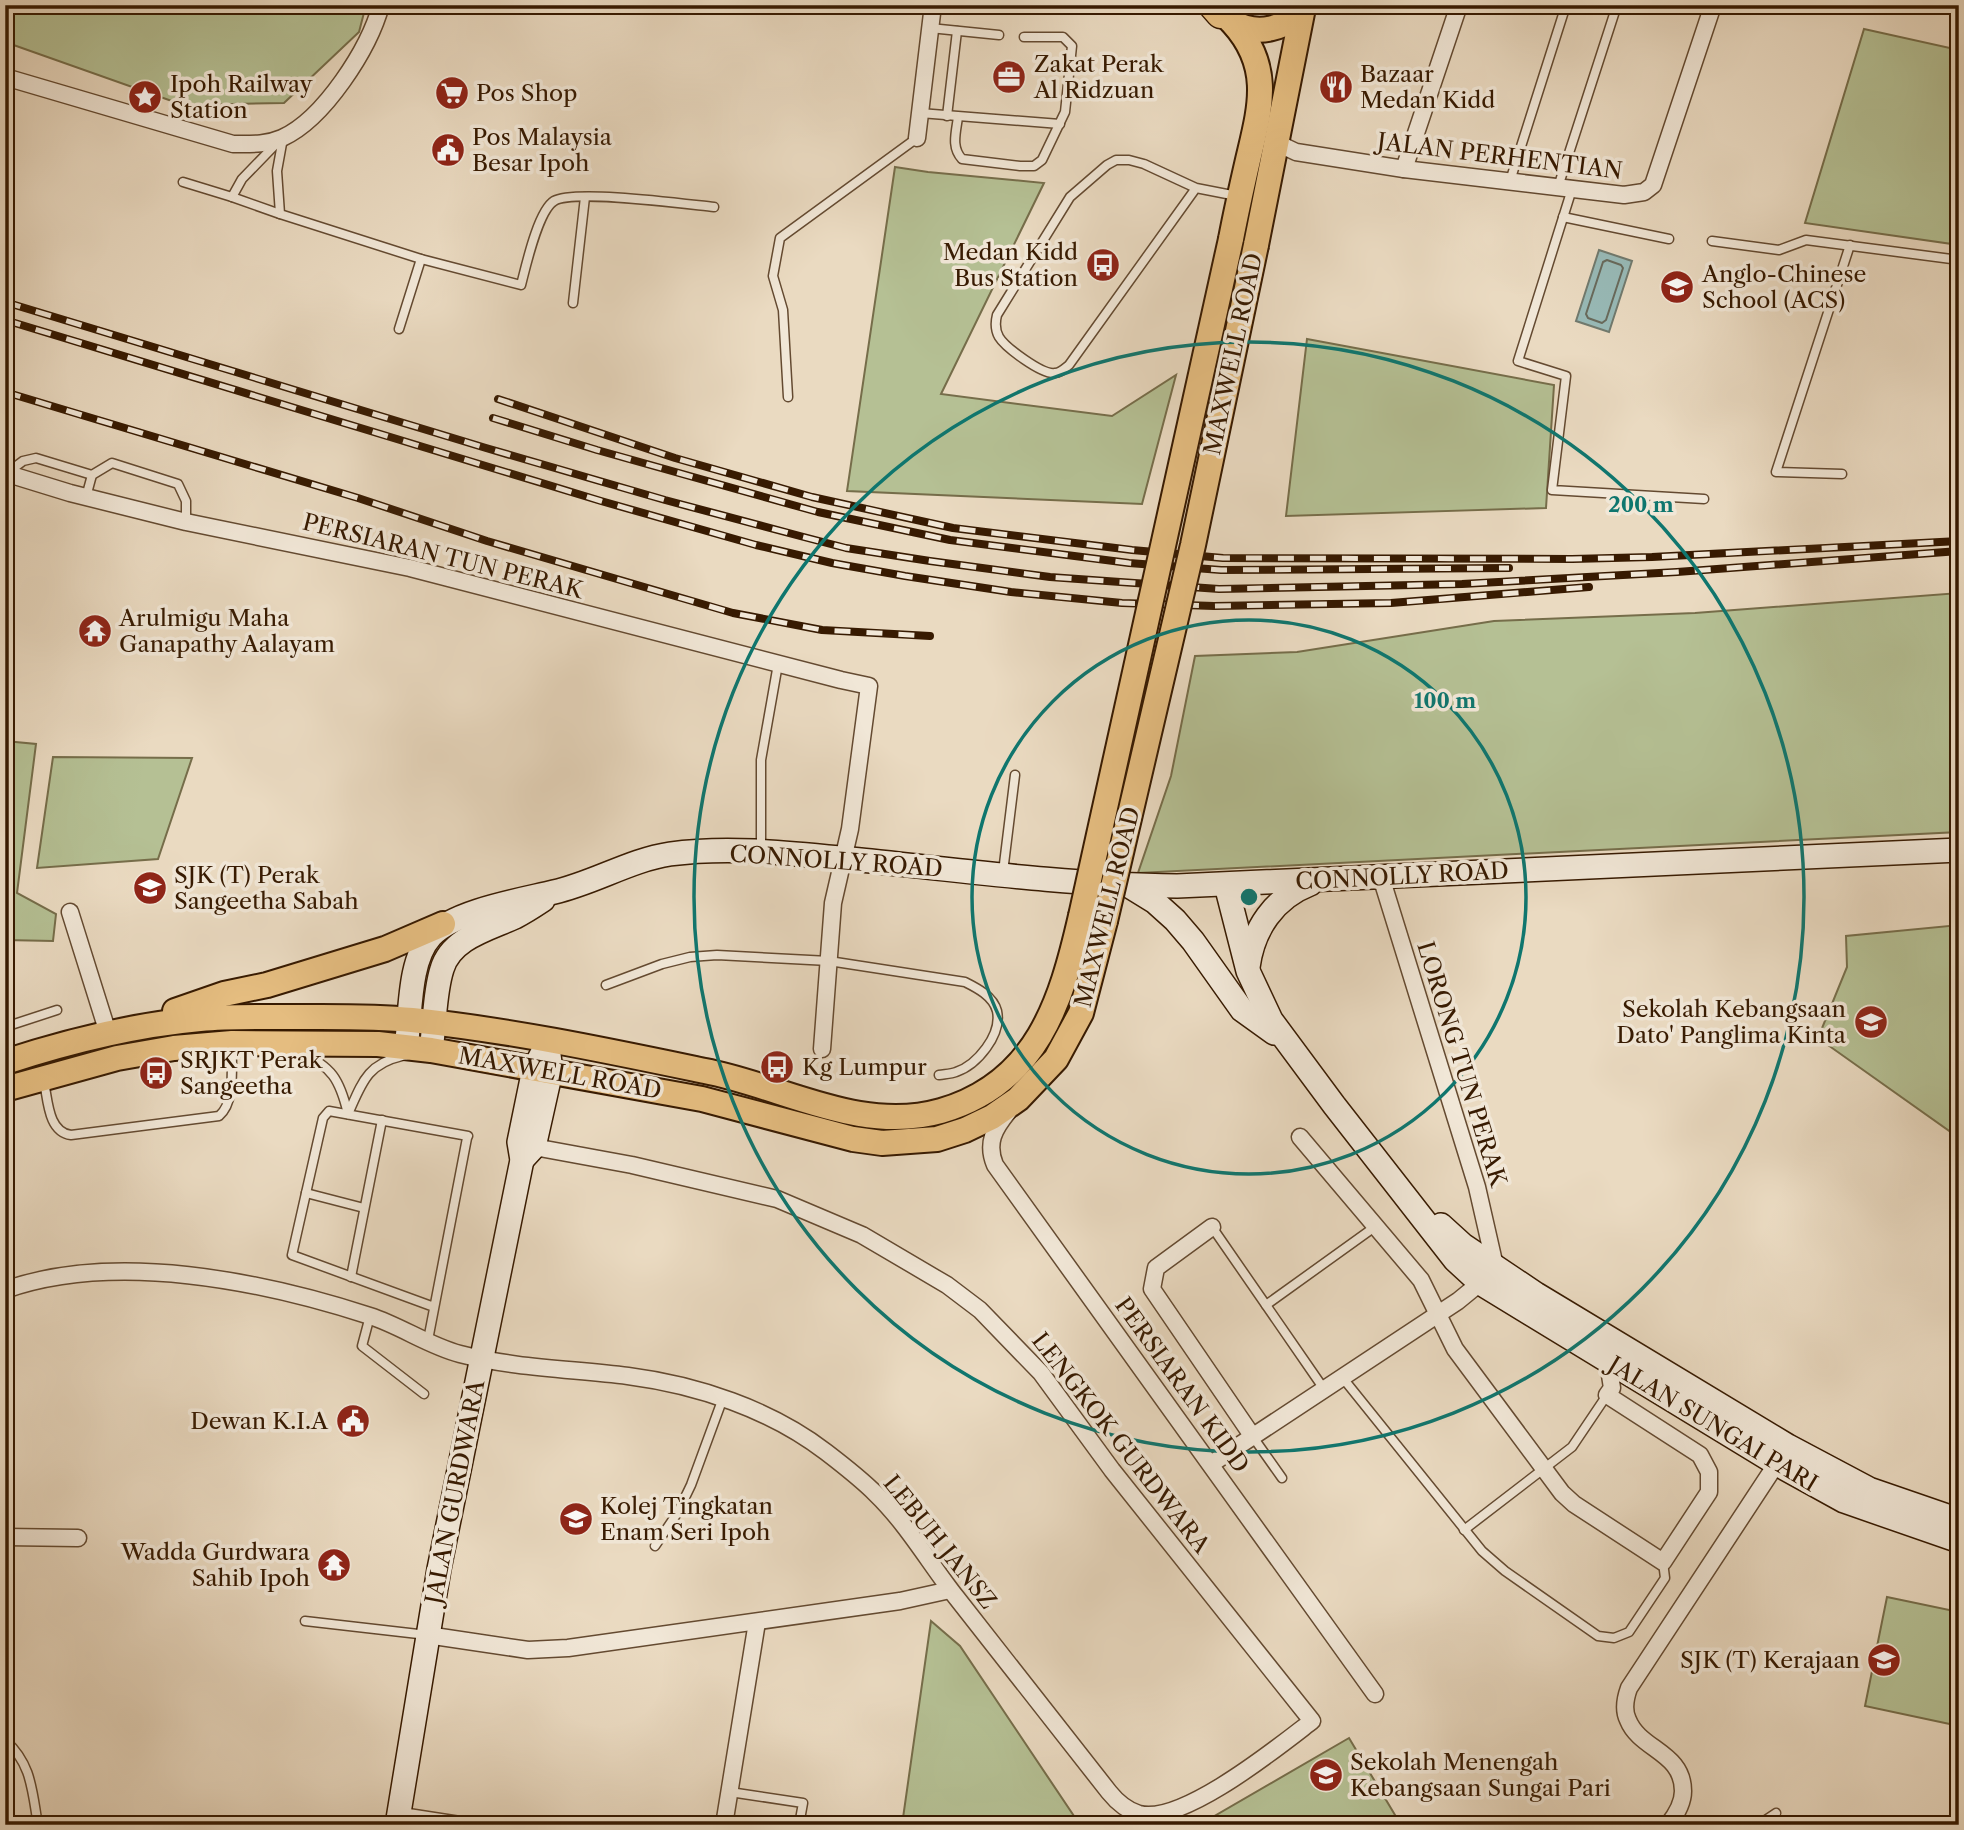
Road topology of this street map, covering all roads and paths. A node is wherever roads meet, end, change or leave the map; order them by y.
1 (380, 5) edge
2 (933, 5) edge
3 (1459, 5) edge
4 (1566, 5) edge
5 (1617, 5) edge
6 (1713, 5) edge
7 (1304, 7) edge
8 (1221, 12) edge
9 (930, 27) junction
10 (957, 31) junction
11 (999, 34) dead end
12 (1024, 37) dead end
13 (5, 77) edge
14 (920, 113) junction
15 (947, 116) junction
16 (958, 117) junction
17 (1060, 124) junction
18 (283, 138) junction
19 (917, 138) joint
20 (1277, 143) junction
21 (1404, 169) junction
22 (1510, 181) junction
23 (183, 182) dead end
24 (1196, 188) junction
25 (1565, 188) junction
26 (1240, 196) junction
27 (232, 197) junction
28 (585, 197) junction
29 (1265, 201) junction
30 (714, 207) dead end
31 (280, 214) junction
32 (1563, 217) junction
33 (1669, 239) dead end
34 (1712, 242) dead end
35 (1850, 245) junction
36 (421, 259) junction
37 (1959, 260) edge
38 (573, 303) dead end
39 (399, 329) dead end
40 (788, 397) dead end
41 (6, 473) edge
42 (1842, 474) dead end
43 (92, 475) junction
44 (86, 497) junction
45 (1704, 499) dead end
46 (186, 522) junction
47 (778, 664) junction
48 (1015, 775) dead end
49 (1959, 850) edge
50 (761, 853) junction
51 (842, 859) junction
52 (1002, 875) junction
53 (1381, 877) junction
54 (1319, 880) junction
55 (1226, 885) junction
56 (1129, 886) junction
57 (558, 891) junction
58 (69, 912) dead end
59 (1093, 919) junction
60 (443, 925) junction
61 (828, 961) junction
62 (1248, 971) junction
63 (606, 985) dead end
64 (57, 1010) dead end
65 (410, 1020) junction
66 (435, 1023) junction
67 (5, 1027) edge
68 (108, 1033) junction
69 (548, 1042) junction
70 (232, 1043) junction
71 (273, 1043) junction
72 (406, 1048) junction
73 (1293, 1048) junction
74 (822, 1049) dead end
75 (432, 1050) junction
76 (5, 1062) edge
77 (543, 1070) junction
78 (939, 1075) dead end
79 (43, 1077) junction
80 (5, 1089) edge
81 (1018, 1099) junction
82 (348, 1114) junction
83 (382, 1120) junction
84 (1300, 1137) dead end
85 (528, 1153) junction
86 (1402, 1191) junction
87 (306, 1194) junction
88 (364, 1208) junction
89 (1376, 1226) junction
90 (1212, 1227) joint
91 (1495, 1266) junction
92 (351, 1277) junction
93 (1480, 1283) junction
94 (5, 1290) edge
95 (1266, 1305) junction
96 (434, 1307) junction
97 (1438, 1315) junction
98 (370, 1316) junction
99 (428, 1340) junction
100 (482, 1359) junction
101 (1608, 1362) junction
102 (1342, 1377) junction
103 (1324, 1389) junction
104 (425, 1394) dead end
105 (1607, 1395) junction
106 (723, 1398) junction
107 (1718, 1428) junction
108 (1253, 1437) junction
109 (1700, 1455) junction
110 (1782, 1455) junction
111 (1211, 1464) junction
112 (1544, 1468) junction
113 (1282, 1478) dead end
114 (1919, 1517) junction
115 (1959, 1520) edge
116 (1464, 1530) junction
117 (5, 1537) edge
118 (78, 1538) dead end
119 (1959, 1541) edge
120 (655, 1546) dead end
121 (1663, 1562) junction
122 (950, 1590) junction
123 (305, 1621) dead end
124 (757, 1622) junction
125 (427, 1635) junction
126 (1375, 1694) dead end
127 (5, 1740) edge
128 (730, 1792) junction
129 (1776, 1812) dead end
130 (398, 1818) edge
131 (1167, 1818) edge
132 (37, 1825) edge
133 (486, 1825) edge
134 (724, 1825) edge
135 (799, 1825) edge
136 (1668, 1825) edge
137 (1758, 1825) edge

1 - 18 street
2 - 9 street
3 - 21 street
4 - 22 lane
5 - 25 lane
6 - 25 street, JALAN PERHENTIAN
7 - 8 main road
7 - 20 main road, MAXWELL ROAD
8 - 26 main road, MAXWELL ROAD
9 - 10 lane
9 - 14 street
10 - 11 lane
10 - 15 lane
12 - 17 lane
13 - 18 street
14 - 15 lane
14 - 19 street
15 - 16 lane
16 - 17 lane
16 - 17 lane
18 - 27 lane
18 - 31 lane
19 - 40 lane
20 - 21 street, JALAN PERHENTIAN
20 - 29 main road, MAXWELL ROAD
21 - 22 street, JALAN PERHENTIAN
22 - 25 street, JALAN PERHENTIAN
23 - 27 lane
24 - 24 lane
24 - 26 lane
25 - 32 lane
26 - 29 lane
26 - 59 main road, MAXWELL ROAD, bridge
27 - 31 lane
28 - 30 lane
28 - 36 lane
28 - 38 lane
29 - 59 main road, MAXWELL ROAD, bridge
31 - 36 lane
32 - 33 lane
32 - 45 lane
34 - 35 lane
35 - 37 lane
35 - 42 lane
36 - 39 lane
41 - 43 lane
41 - 44 street, PERSIARAN TUN PERAK
43 - 44 lane
43 - 46 lane
44 - 46 street, PERSIARAN TUN PERAK
46 - 47 street, PERSIARAN TUN PERAK
47 - 50 lane
47 - 51 street, PERSIARAN TUN PERAK
48 - 52 lane
49 - 53 main road, CONNOLLY ROAD
50 - 51 main road, CONNOLLY ROAD
50 - 57 main road, CONNOLLY ROAD
51 - 52 main road, CONNOLLY ROAD
51 - 61 street
52 - 56 main road, CONNOLLY ROAD
53 - 54 main road, CONNOLLY ROAD
53 - 91 street, LORONG TUN PERAK
54 - 55 main road, CONNOLLY ROAD
54 - 62 main road
55 - 56 main road, CONNOLLY ROAD
55 - 62 main road
56 - 73 main road
57 - 60 main road, CONNOLLY ROAD
57 - 66 main road, CONNOLLY ROAD
58 - 68 street
59 - 69 main road, MAXWELL ROAD
59 - 81 main road, MAXWELL ROAD
60 - 65 main road
60 - 68 main road
61 - 63 lane
61 - 74 street
61 - 78 lane
62 - 73 main road
64 - 67 lane
65 - 66 main road, MAXWELL ROAD
65 - 68 main road, MAXWELL ROAD
65 - 72 main road
66 - 69 main road, MAXWELL ROAD
66 - 75 main road, CONNOLLY ROAD
68 - 76 main road, MAXWELL ROAD
69 - 77 main road, JALAN GURDWARA
70 - 71 main road, MAXWELL ROAD
70 - 79 main road, MAXWELL ROAD
70 - 79 lane
71 - 72 main road, MAXWELL ROAD
71 - 82 lane
72 - 75 main road, MAXWELL ROAD
73 - 86 main road
75 - 77 main road, MAXWELL ROAD
75 - 82 lane
77 - 81 main road, MAXWELL ROAD
77 - 85 main road, JALAN GURDWARA
79 - 80 main road, MAXWELL ROAD
81 - 111 street, PERSIARAN KIDD
82 - 83 lane
82 - 87 lane
83 - 88 lane
83 - 96 lane
84 - 89 street
85 - 100 main road, JALAN GURDWARA
85 - 131 street, LENGKOK GURDWARA
86 - 91 main road, JALAN SUNGAI PARI
86 - 93 main road, JALAN SUNGAI PARI
87 - 88 lane
87 - 92 lane
88 - 92 lane
89 - 95 lane
89 - 97 street
90 - 95 lane
90 - 108 street
91 - 93 street
91 - 110 main road, JALAN SUNGAI PARI
92 - 96 lane
93 - 97 street
93 - 101 main road, JALAN SUNGAI PARI
94 - 98 street, LEBUH JANSZ
95 - 103 lane
96 - 99 lane
97 - 102 street
97 - 112 street
98 - 99 street, LEBUH JANSZ
98 - 104 lane
99 - 100 street, LEBUH JANSZ
100 - 106 street, LEBUH JANSZ
100 - 125 main road, JALAN GURDWARA
101 - 105 street
101 - 107 main road, JALAN SUNGAI PARI
102 - 103 street
102 - 116 lane
103 - 108 street
105 - 109 street
105 - 112 lane
106 - 120 lane
106 - 122 street, LEBUH JANSZ
107 - 109 street
107 - 110 main road, JALAN SUNGAI PARI
108 - 111 street
108 - 113 lane
109 - 121 street
110 - 114 main road, JALAN SUNGAI PARI
110 - 136 street
111 - 126 street, PERSIARAN KIDD
112 - 116 lane
112 - 121 street
114 - 115 main road, JALAN SUNGAI PARI
114 - 119 main road, JALAN SUNGAI PARI
116 - 121 lane
117 - 118 street
122 - 124 street
122 - 131 street, LEBUH JANSZ
123 - 125 lane
124 - 125 street
124 - 128 street
125 - 130 main road, JALAN GURDWARA
127 - 132 lane
128 - 134 street
128 - 135 lane
129 - 137 lane
130 - 133 lane

